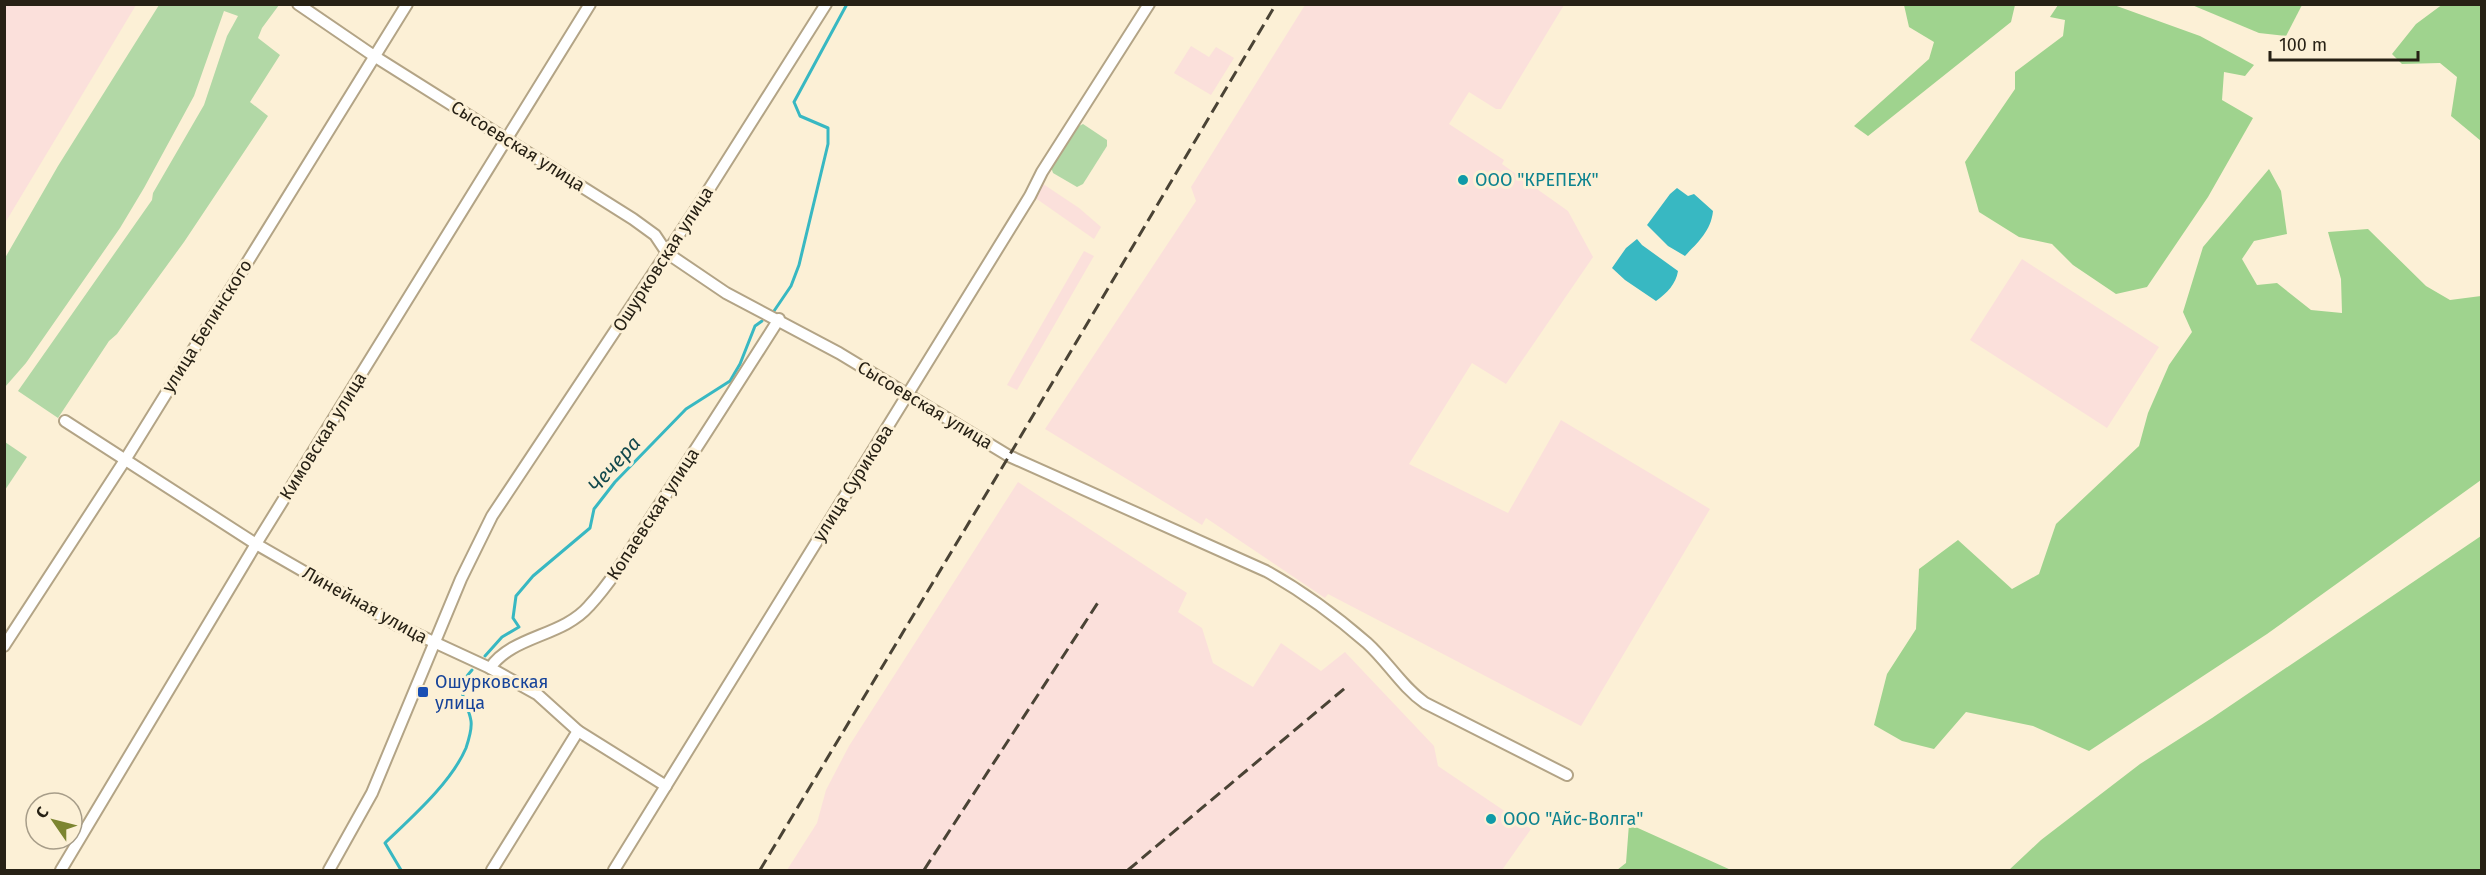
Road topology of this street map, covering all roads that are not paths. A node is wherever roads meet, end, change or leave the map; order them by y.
1 (298, 4) edge
2 (407, 4) edge
3 (590, 4) edge
4 (826, 4) edge
5 (1149, 4) edge
6 (374, 56) junction
7 (508, 140) junction
8 (667, 253) junction
9 (779, 320) junction
10 (907, 395) junction
11 (65, 421) dead end
12 (125, 460) junction
13 (256, 544) junction
14 (435, 644) junction
15 (4, 646) edge
16 (490, 668) junction
17 (578, 731) junction
18 (1567, 775) dead end
19 (666, 786) junction
20 (61, 870) edge
21 (329, 870) edge
22 (492, 870) edge
23 (614, 870) edge

1 - 6 street, Сысоевская улица
2 - 6 street, улица Белинского
3 - 7 street, Кимовская улица
4 - 8 street, Ошурковская улица
5 - 10 street, улица Сурикова
6 - 7 street, Сысоевская улица
6 - 12 street, улица Белинского
7 - 8 street, Сысоевская улица
7 - 13 street, Кимовская улица
8 - 9 street, Сысоевская улица
8 - 14 street, Ошурковская улица
9 - 10 street, Сысоевская улица
9 - 16 street, Копаевская улица
10 - 18 street, Сысоевская улица
10 - 19 street, улица Сурикова
11 - 12 street, Линейная улица
12 - 13 street, Линейная улица
12 - 15 street, улица Белинского
13 - 14 street, Линейная улица
13 - 20 street, Кимовская улица
14 - 16 street, Линейная улица
14 - 21 street, Ошурковская улица
16 - 17 street, Линейная улица
17 - 19 street, Линейная улица
17 - 22 street
19 - 23 street, улица Сурикова

